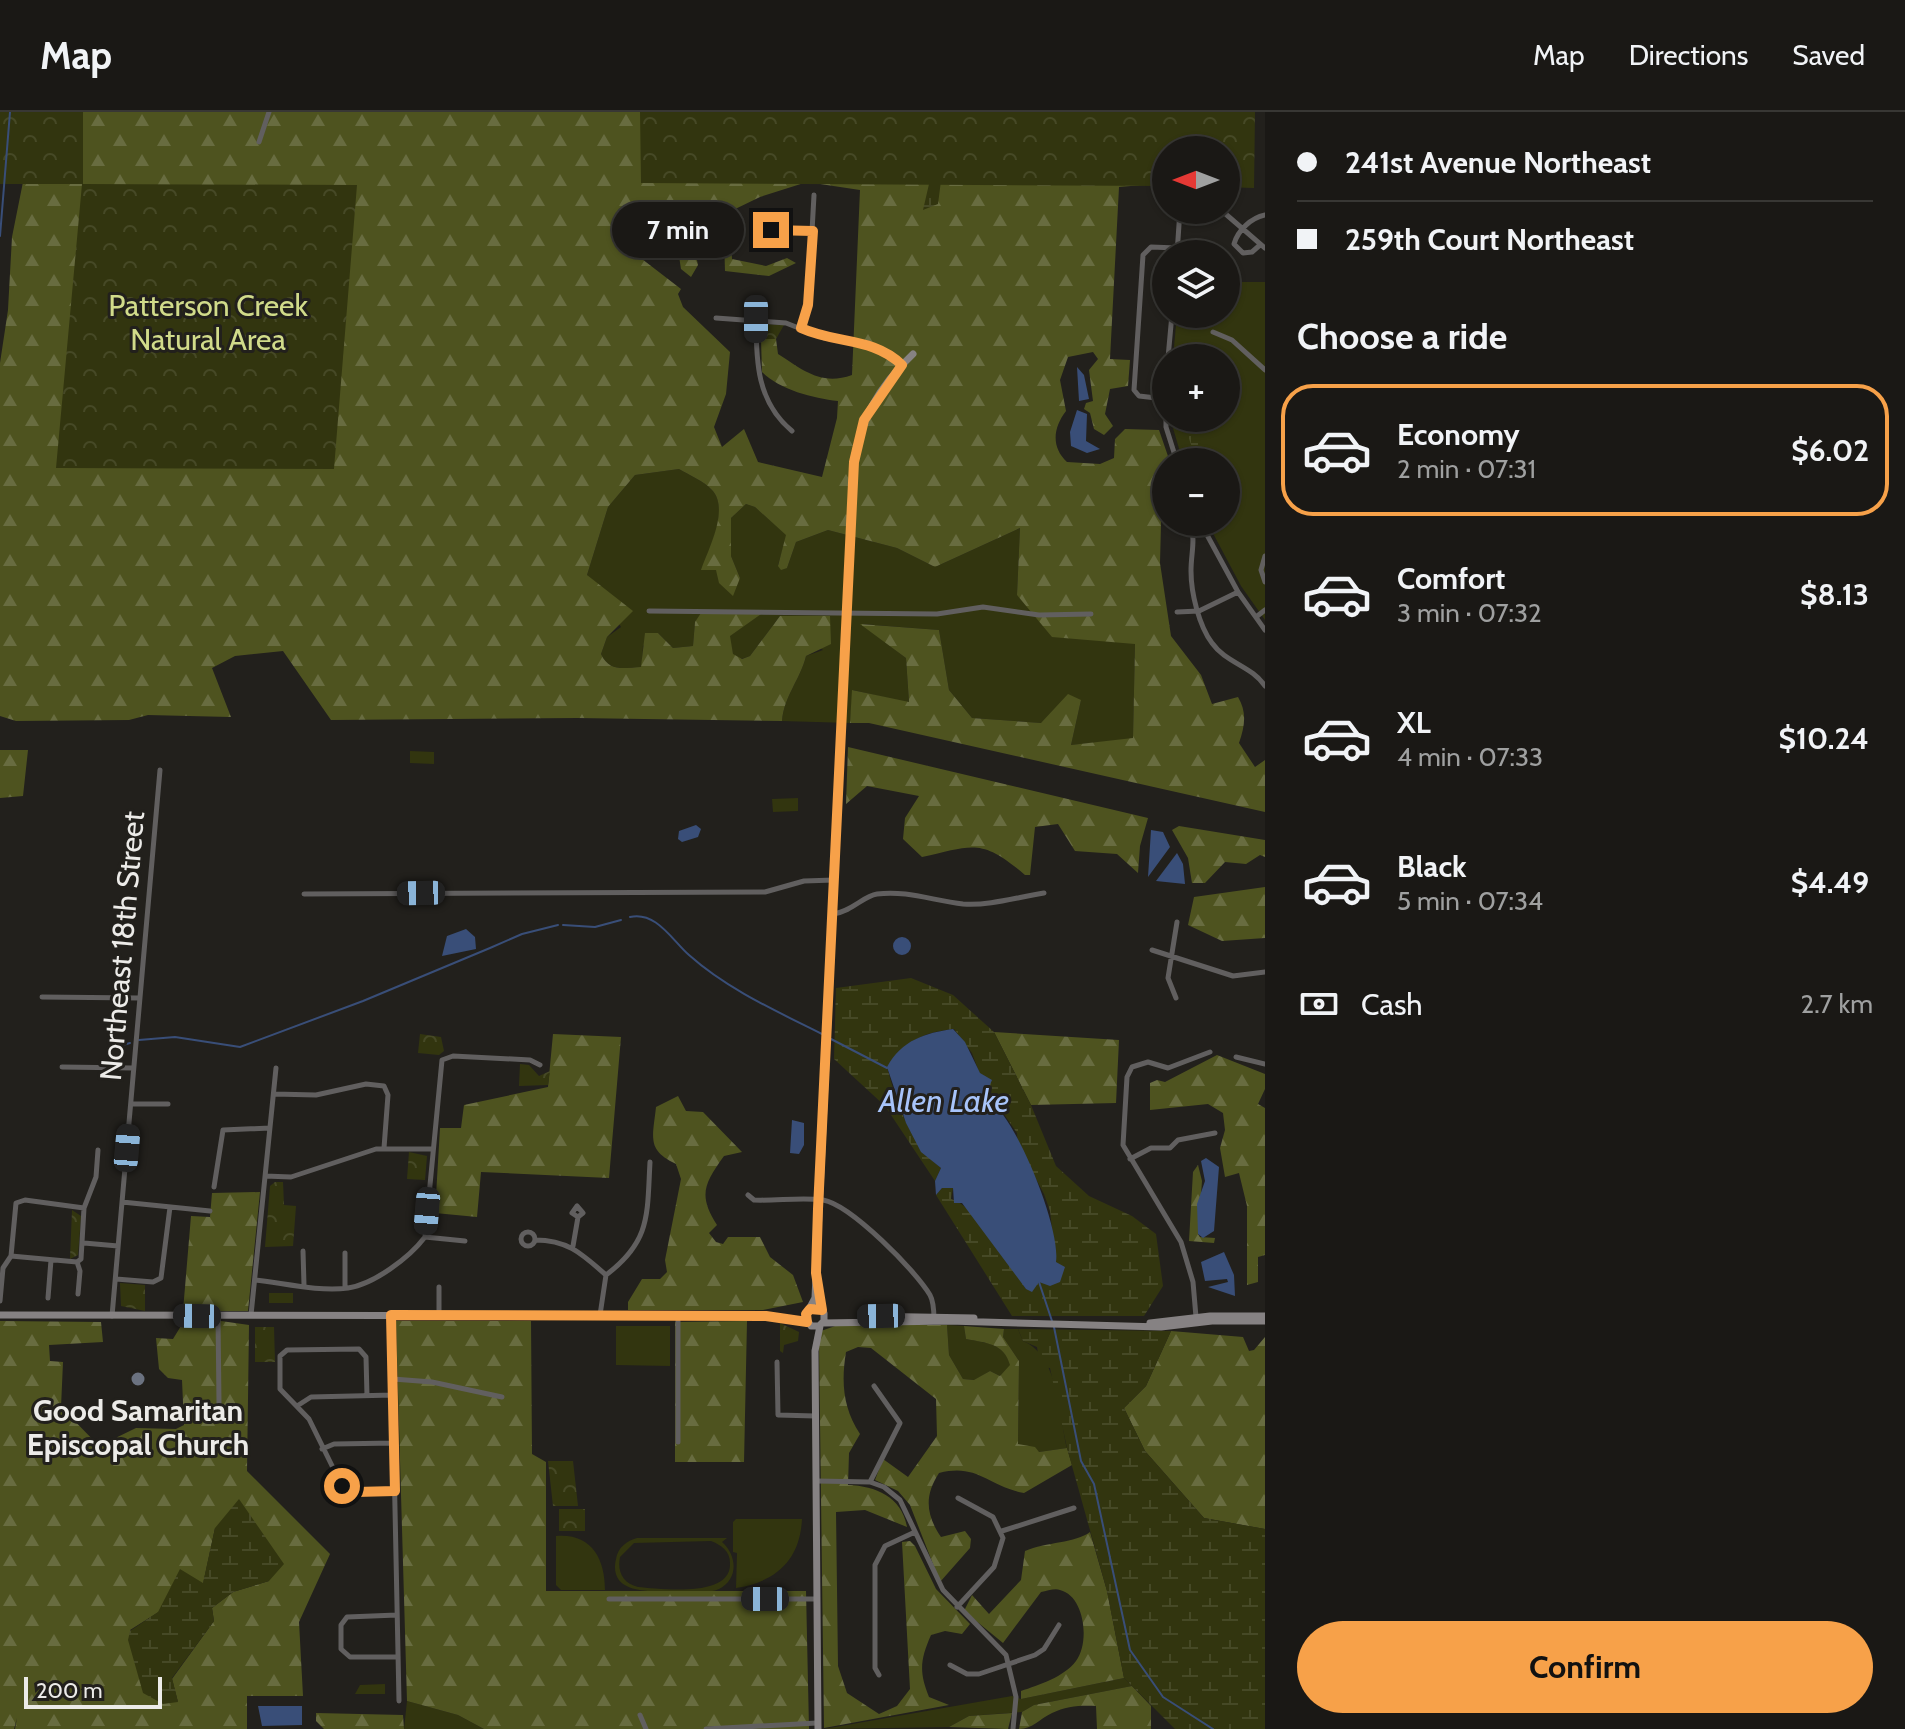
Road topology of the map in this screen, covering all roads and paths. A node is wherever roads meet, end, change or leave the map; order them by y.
1 (269, 112) edge
2 (259, 142) dead end
3 (814, 195) dead end
4 (1265, 215) edge
5 (1240, 224) edge
6 (1244, 227) junction
7 (771, 230) dead end
8 (813, 231) junction
9 (1262, 246) edge
10 (1152, 247) edge
11 (716, 318) dead end
12 (756, 319) junction
13 (801, 328) junction
14 (1213, 332) dead end
15 (913, 354) dead end
16 (902, 365) junction
17 (1265, 370) edge
18 (1152, 398) edge
19 (792, 431) dead end
20 (1193, 536) edge
21 (1208, 536) edge
22 (1265, 556) edge
23 (1265, 582) edge
24 (1238, 592) junction
25 (1265, 610) edge
26 (649, 611) dead end
27 (847, 611) junction
28 (1199, 611) junction
29 (1177, 612) dead end
30 (1091, 614) dead end
31 (1256, 617) junction
32 (1265, 630) edge
33 (1265, 686) edge
34 (160, 770) dead end
35 (834, 880) junction
36 (1044, 893) dead end
37 (304, 894) dead end
38 (832, 914) junction
39 (1177, 922) dead end
40 (1152, 950) dead end
41 (1171, 953) junction
42 (1265, 972) edge
43 (42, 997) dead end
44 (139, 998) junction
45 (1176, 998) dead end
46 (1210, 1052) dead end
47 (1236, 1057) dead end
48 (1265, 1064) edge
49 (540, 1065) dead end
50 (62, 1067) dead end
51 (133, 1068) junction
52 (276, 1068) dead end
53 (274, 1094) junction
54 (131, 1104) junction
55 (168, 1104) dead end
56 (270, 1128) junction
57 (1215, 1133) dead end
58 (384, 1148) junction
59 (432, 1149) junction
60 (98, 1150) dead end
61 (1130, 1159) junction
62 (650, 1162) dead end
63 (265, 1176) junction
64 (214, 1187) dead end
65 (748, 1195) dead end
66 (818, 1200) junction
67 (122, 1202) junction
68 (170, 1207) junction
69 (84, 1208) junction
70 (210, 1211) dead end
71 (578, 1217) dead end
72 (425, 1237) junction
73 (535, 1240) dead end
74 (465, 1241) dead end
75 (84, 1243) junction
76 (118, 1246) junction
77 (573, 1246) junction
78 (303, 1251) dead end
79 (345, 1253) dead end
80 (11, 1256) junction
81 (51, 1260) junction
82 (77, 1262) junction
83 (816, 1273) junction
84 (606, 1275) junction
85 (115, 1279) junction
86 (255, 1280) junction
87 (304, 1285) junction
88 (439, 1287) dead end
89 (345, 1288) junction
90 (78, 1294) dead end
91 (48, 1298) dead end
92 (0, 1301) edge
93 (809, 1309) junction
94 (823, 1312) junction
95 (0, 1315) edge
96 (391, 1315) junction
97 (439, 1315) junction
98 (600, 1315) junction
99 (218, 1316) junction
100 (251, 1316) junction
101 (678, 1316) junction
102 (766, 1316) junction
103 (112, 1317) junction
104 (934, 1318) junction
105 (1265, 1319) edge
106 (1196, 1320) junction
107 (808, 1323) junction
108 (822, 1324) junction
109 (815, 1351) junction
110 (777, 1362) dead end
111 (393, 1379) junction
112 (874, 1386) dead end
113 (393, 1395) junction
114 (367, 1396) junction
115 (502, 1397) dead end
116 (219, 1403) dead end
117 (297, 1406) junction
118 (816, 1416) junction
119 (678, 1442) dead end
120 (394, 1443) junction
121 (322, 1449) junction
122 (817, 1481) junction
123 (870, 1482) junction
124 (395, 1491) junction
125 (958, 1498) dead end
126 (1074, 1508) dead end
127 (1002, 1531) junction
128 (915, 1532) junction
129 (609, 1599) dead end
130 (817, 1599) junction
131 (957, 1607) junction
132 (397, 1615) junction
133 (1059, 1625) dead end
134 (398, 1657) junction
135 (1010, 1663) junction
136 (950, 1665) dead end
137 (879, 1675) dead end
138 (399, 1701) dead end
139 (640, 1715) dead end
140 (818, 1726) edge
141 (646, 1729) edge
142 (706, 1729) edge
143 (1013, 1729) edge

1 - 2 street
3 - 8 street
4 - 6 street
5 - 6 street
6 - 9 street
6 - 9 street
7 - 8 street
8 - 13 street
10 - 18 street
11 - 12 street
12 - 13 street
12 - 19 street
13 - 16 street
14 - 17 street
15 - 16 street
16 - 27 street
20 - 28 street
21 - 24 street
22 - 23 street
24 - 28 street
24 - 31 street
25 - 31 street
26 - 27 street
27 - 30 street
27 - 35 street
28 - 29 street
28 - 33 street
31 - 32 street
34 - 44 street, Northeast 18th Street
35 - 37 street
35 - 38 street
36 - 38 street
38 - 66 street
39 - 41 street
40 - 41 street
41 - 42 street
41 - 45 street
43 - 44 street
44 - 51 street, Northeast 18th Street
46 - 61 street
47 - 48 street
49 - 59 street
50 - 51 street
51 - 54 street, Northeast 18th Street
52 - 53 street
53 - 56 street
53 - 58 street
54 - 55 street
54 - 67 street, Northeast 18th Street
56 - 63 street
56 - 64 street
57 - 61 street
58 - 59 street
58 - 63 street
59 - 72 street
60 - 69 street
61 - 106 street
62 - 84 street
63 - 86 street
65 - 66 street
66 - 83 street
66 - 104 street
67 - 68 street
67 - 76 street, Northeast 18th Street
68 - 70 street
68 - 85 street
69 - 75 street
69 - 80 street
71 - 77 street
72 - 74 street
72 - 89 street
73 - 77 street
75 - 76 street
75 - 82 street
76 - 85 street, Northeast 18th Street
77 - 84 street
78 - 87 street
79 - 89 street
80 - 81 street
80 - 92 street
81 - 82 street
81 - 91 street
82 - 90 street
83 - 93 street
83 - 94 street
84 - 98 street
85 - 103 street, Northeast 18th Street
86 - 87 street
86 - 100 street
87 - 89 street
88 - 97 street
93 - 94 street
93 - 102 street
93 - 107 street
94 - 104 street
94 - 108 street
95 - 103 street
96 - 97 street
96 - 100 street
96 - 111 street
97 - 98 street
98 - 101 street
99 - 100 street
99 - 103 street
99 - 116 street
101 - 102 street
101 - 119 street
102 - 107 street
104 - 106 street
104 - 108 street
105 - 106 street
107 - 108 street
107 - 109 street
108 - 109 street
109 - 118 street
110 - 118 street
111 - 113 street
111 - 115 street
112 - 123 street
113 - 114 street
113 - 120 street
114 - 117 street
114 - 117 street
117 - 121 street
118 - 122 street
120 - 121 street
120 - 124 street
121 - 124 street
122 - 123 street
122 - 130 street
123 - 128 street
124 - 132 street
125 - 127 street
126 - 127 street
127 - 131 street
128 - 131 street
128 - 137 street
129 - 130 street
130 - 140 street
131 - 135 street
132 - 134 street
132 - 134 street
133 - 135 street
134 - 138 street
135 - 136 street
135 - 143 street
139 - 141 street
140 - 142 street

